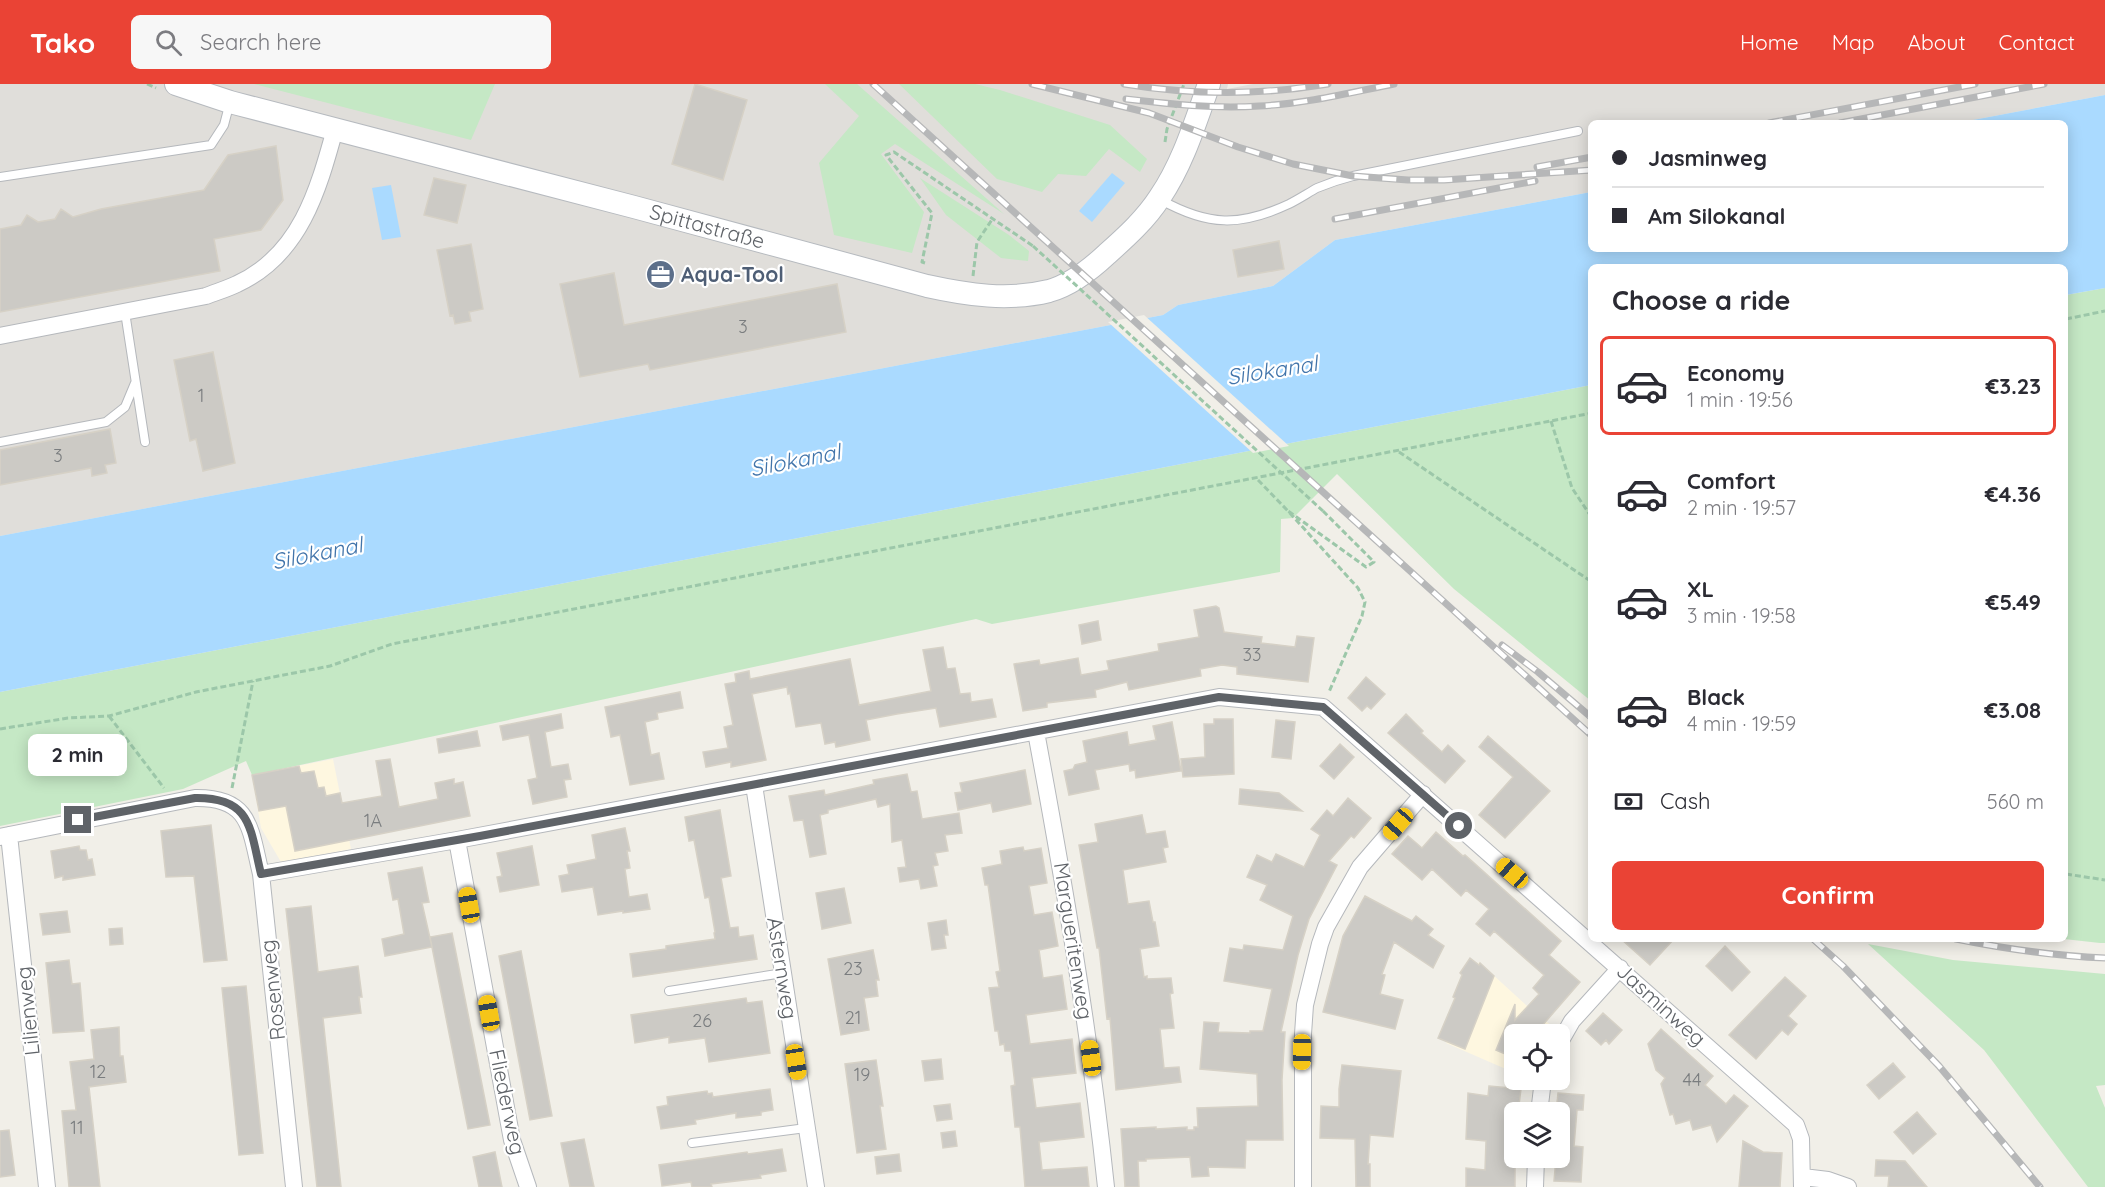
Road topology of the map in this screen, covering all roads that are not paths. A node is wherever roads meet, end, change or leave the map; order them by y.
1 (176, 84) edge
2 (1209, 84) edge
3 (231, 102) junction
4 (335, 129) junction
5 (1578, 131) dead end
6 (0, 177) edge
7 (1159, 199) junction
8 (125, 312) junction
9 (0, 336) edge
10 (135, 383) junction
11 (0, 442) edge
12 (145, 442) dead end
13 (1036, 732) junction
14 (754, 784) junction
15 (1423, 794) junction
16 (5, 836) edge
17 (457, 840) junction
18 (261, 874) junction
19 (1588, 940) edge
20 (1591, 942) edge
21 (1620, 968) junction
22 (783, 973) junction
23 (669, 991) dead end
24 (1570, 1024) edge
25 (806, 1128) junction
26 (692, 1143) dead end
27 (1536, 1168) edge
28 (1802, 1182) edge
29 (47, 1187) edge
30 (294, 1187) edge
31 (528, 1187) edge
32 (816, 1187) edge
33 (1106, 1187) edge
34 (1303, 1187) edge
35 (1535, 1187) edge
36 (1848, 1187) edge

1 - 3 street, Spittastraße
2 - 7 street, Spittastraße
3 - 4 street, Spittastraße
3 - 6 lane
4 - 7 street, Spittastraße
4 - 8 street
5 - 7 lane
8 - 9 street
8 - 10 lane
10 - 11 lane
10 - 12 lane
13 - 14 street
13 - 15 street, Jasminweg
13 - 33 street, Margueritenweg
14 - 17 street
14 - 22 street, Asternweg
15 - 19 street, Jasminweg
15 - 34 street
16 - 18 street, Rosenweg
16 - 29 street, Lilienweg
17 - 18 street
17 - 31 street, Fliederweg
18 - 30 street, Rosenweg
20 - 21 street, Jasminweg
21 - 24 street
21 - 28 street, Jasminweg
22 - 23 lane
22 - 25 street, Asternweg
25 - 26 lane
25 - 32 street, Asternweg
27 - 35 street
28 - 36 street

